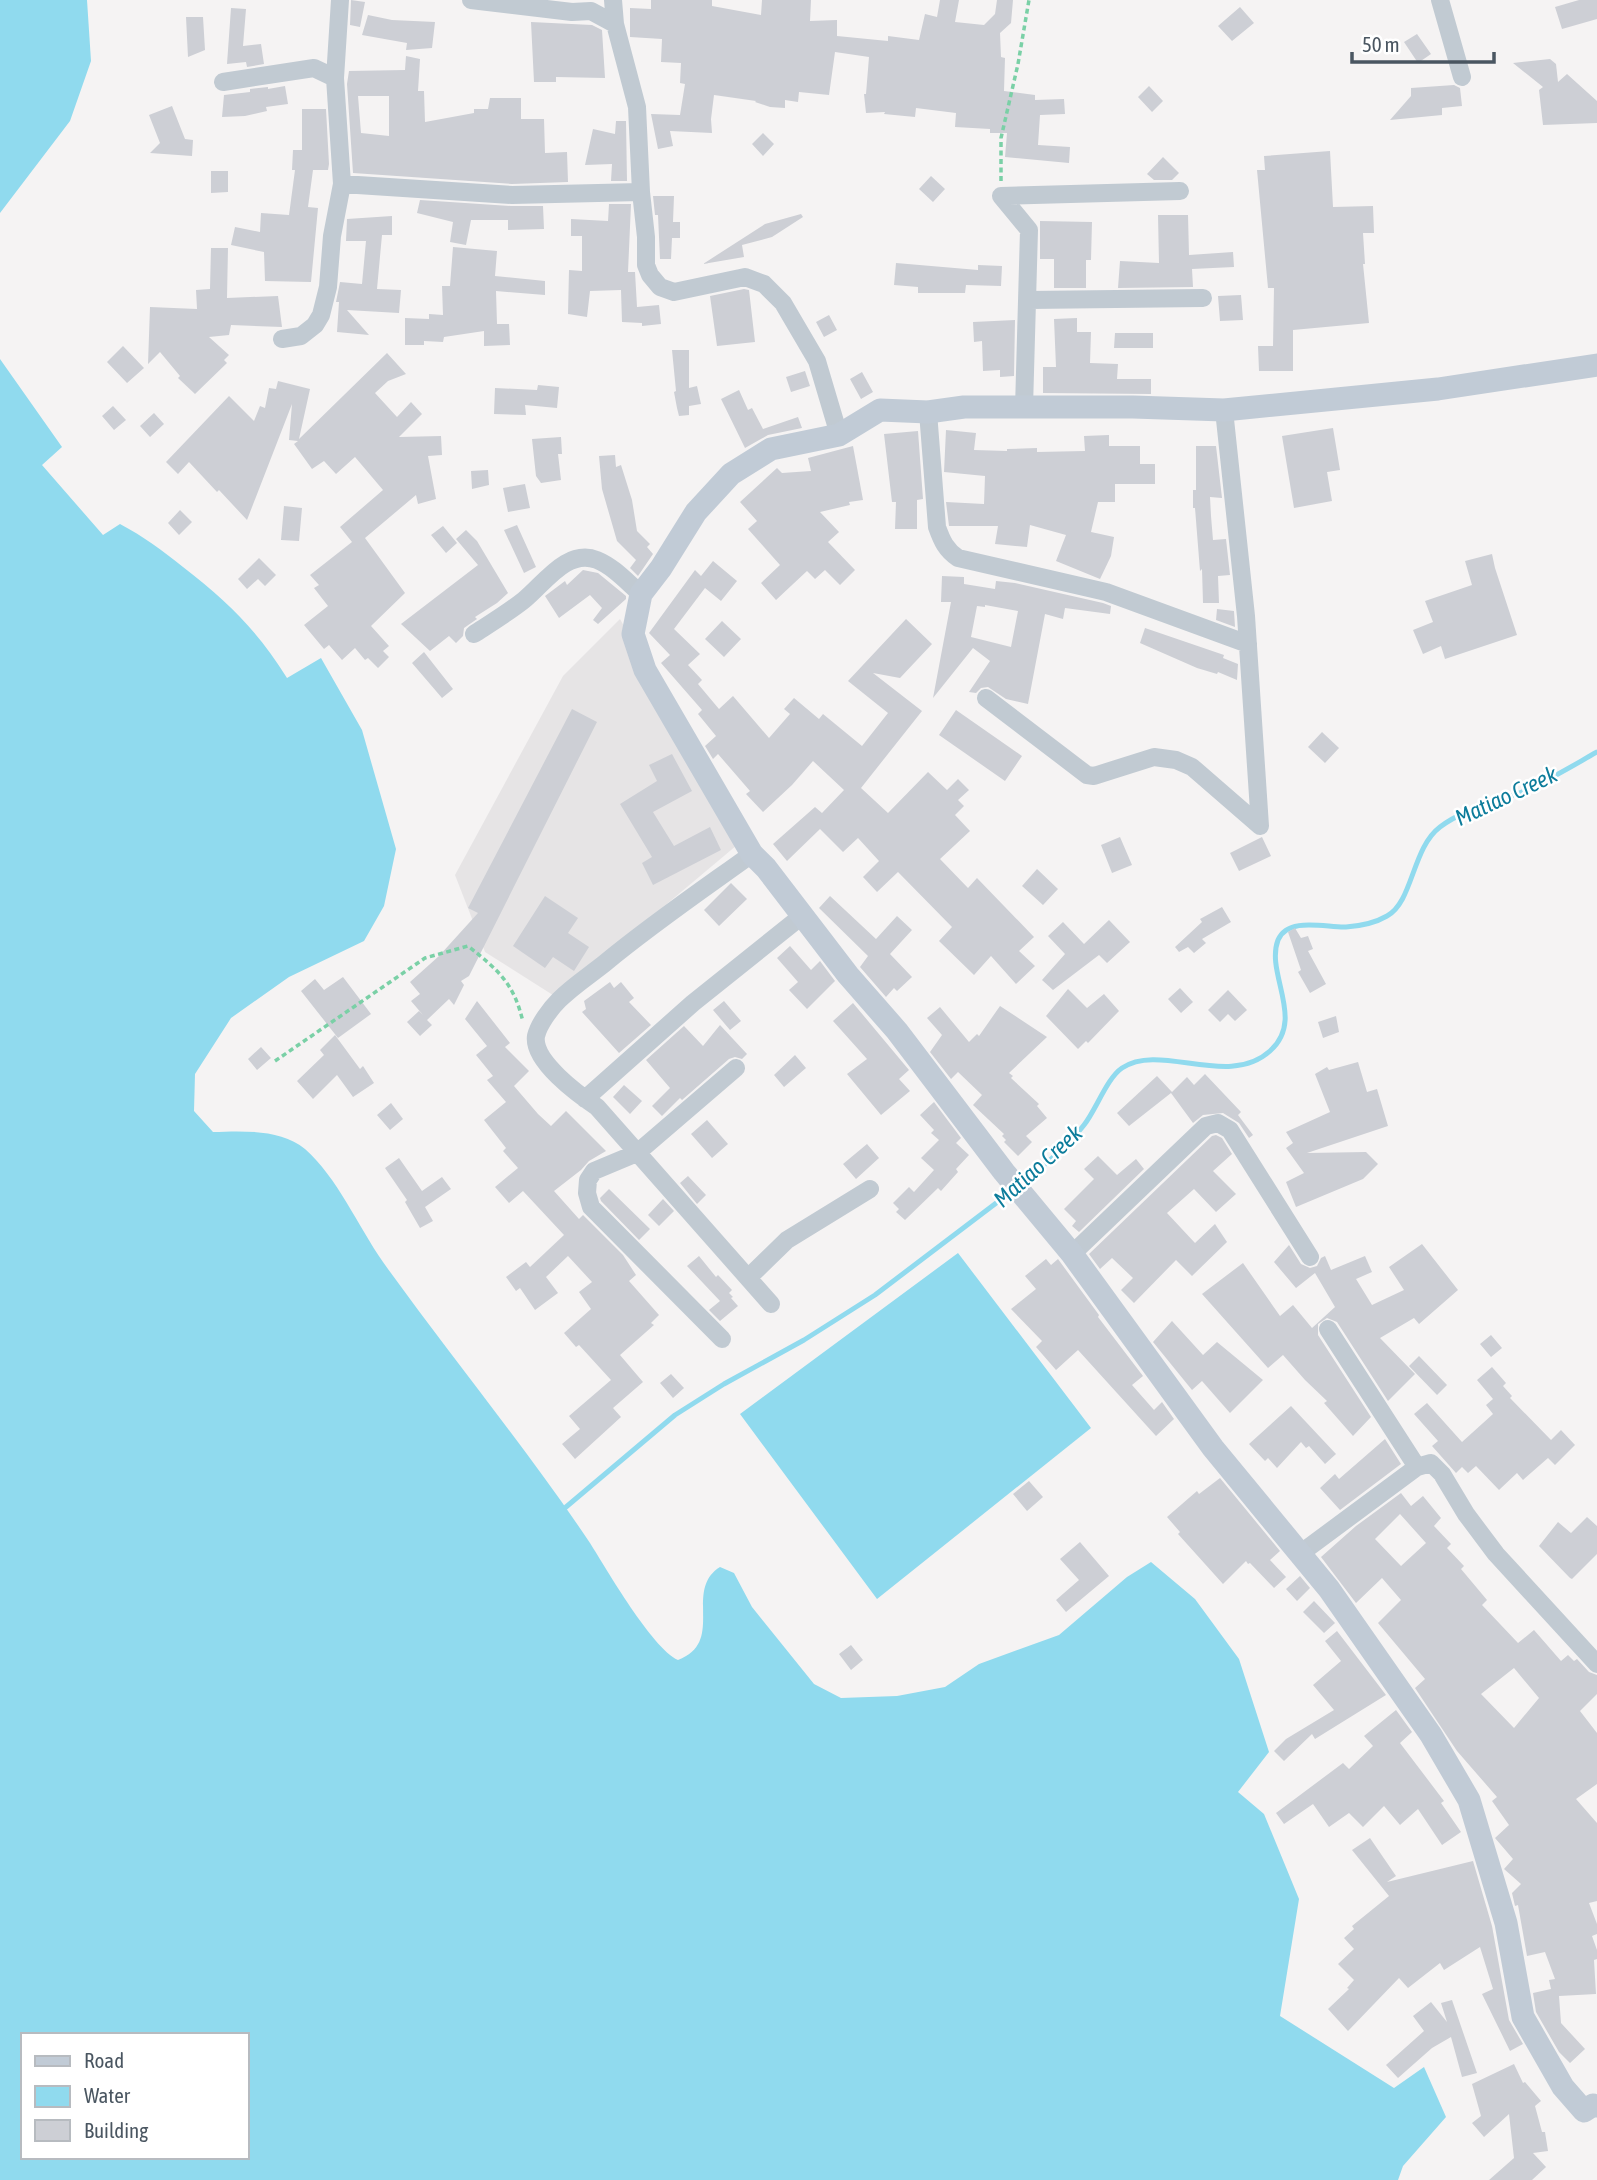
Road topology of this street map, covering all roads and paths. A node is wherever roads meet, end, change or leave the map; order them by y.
1 (340, 0) edge
2 (471, 0) edge
3 (613, 0) edge
4 (1028, 0) edge
5 (1440, 0) edge
6 (615, 24) junction
7 (1462, 77) dead end
8 (335, 78) junction
9 (223, 82) dead end
10 (342, 184) junction
11 (1180, 191) dead end
12 (641, 192) junction
13 (1001, 197) junction
14 (1203, 298) dead end
15 (1029, 300) junction
16 (282, 339) dead end
17 (1597, 365) edge
18 (1024, 408) junction
19 (1224, 410) junction
20 (928, 412) junction
21 (839, 435) junction
22 (640, 594) junction
23 (474, 634) dead end
24 (1248, 644) junction
25 (986, 698) dead end
26 (752, 854) junction
27 (803, 915) junction
28 (525, 1031) dead end
29 (275, 1060) dead end
30 (736, 1068) dead end
31 (585, 1099) junction
32 (636, 1153) junction
33 (870, 1189) dead end
34 (1072, 1254) junction
35 (1310, 1257) dead end
36 (748, 1278) junction
37 (771, 1304) dead end
38 (1328, 1329) dead end
39 (722, 1339) dead end
40 (1417, 1467) junction
41 (1301, 1553) junction
42 (1597, 1664) edge
43 (1597, 2106) edge

1 - 8 street
2 - 6 street
3 - 6 street
4 - 13 path
5 - 7 street
6 - 12 street
8 - 9 street
8 - 10 street
10 - 12 street
10 - 16 street
11 - 13 street
12 - 21 street
13 - 15 street
14 - 15 street
15 - 18 street
17 - 19 street
18 - 19 street
18 - 20 street
19 - 24 street
20 - 21 street
20 - 24 street
21 - 22 street
22 - 23 street
22 - 26 street
24 - 25 street
26 - 27 street
26 - 31 street
27 - 31 street
27 - 34 street
28 - 29 path
30 - 32 street
31 - 32 street
32 - 36 street
32 - 39 street
33 - 36 street
34 - 35 street
34 - 41 street
36 - 37 street
38 - 40 street
40 - 41 street
40 - 42 street
41 - 43 street

